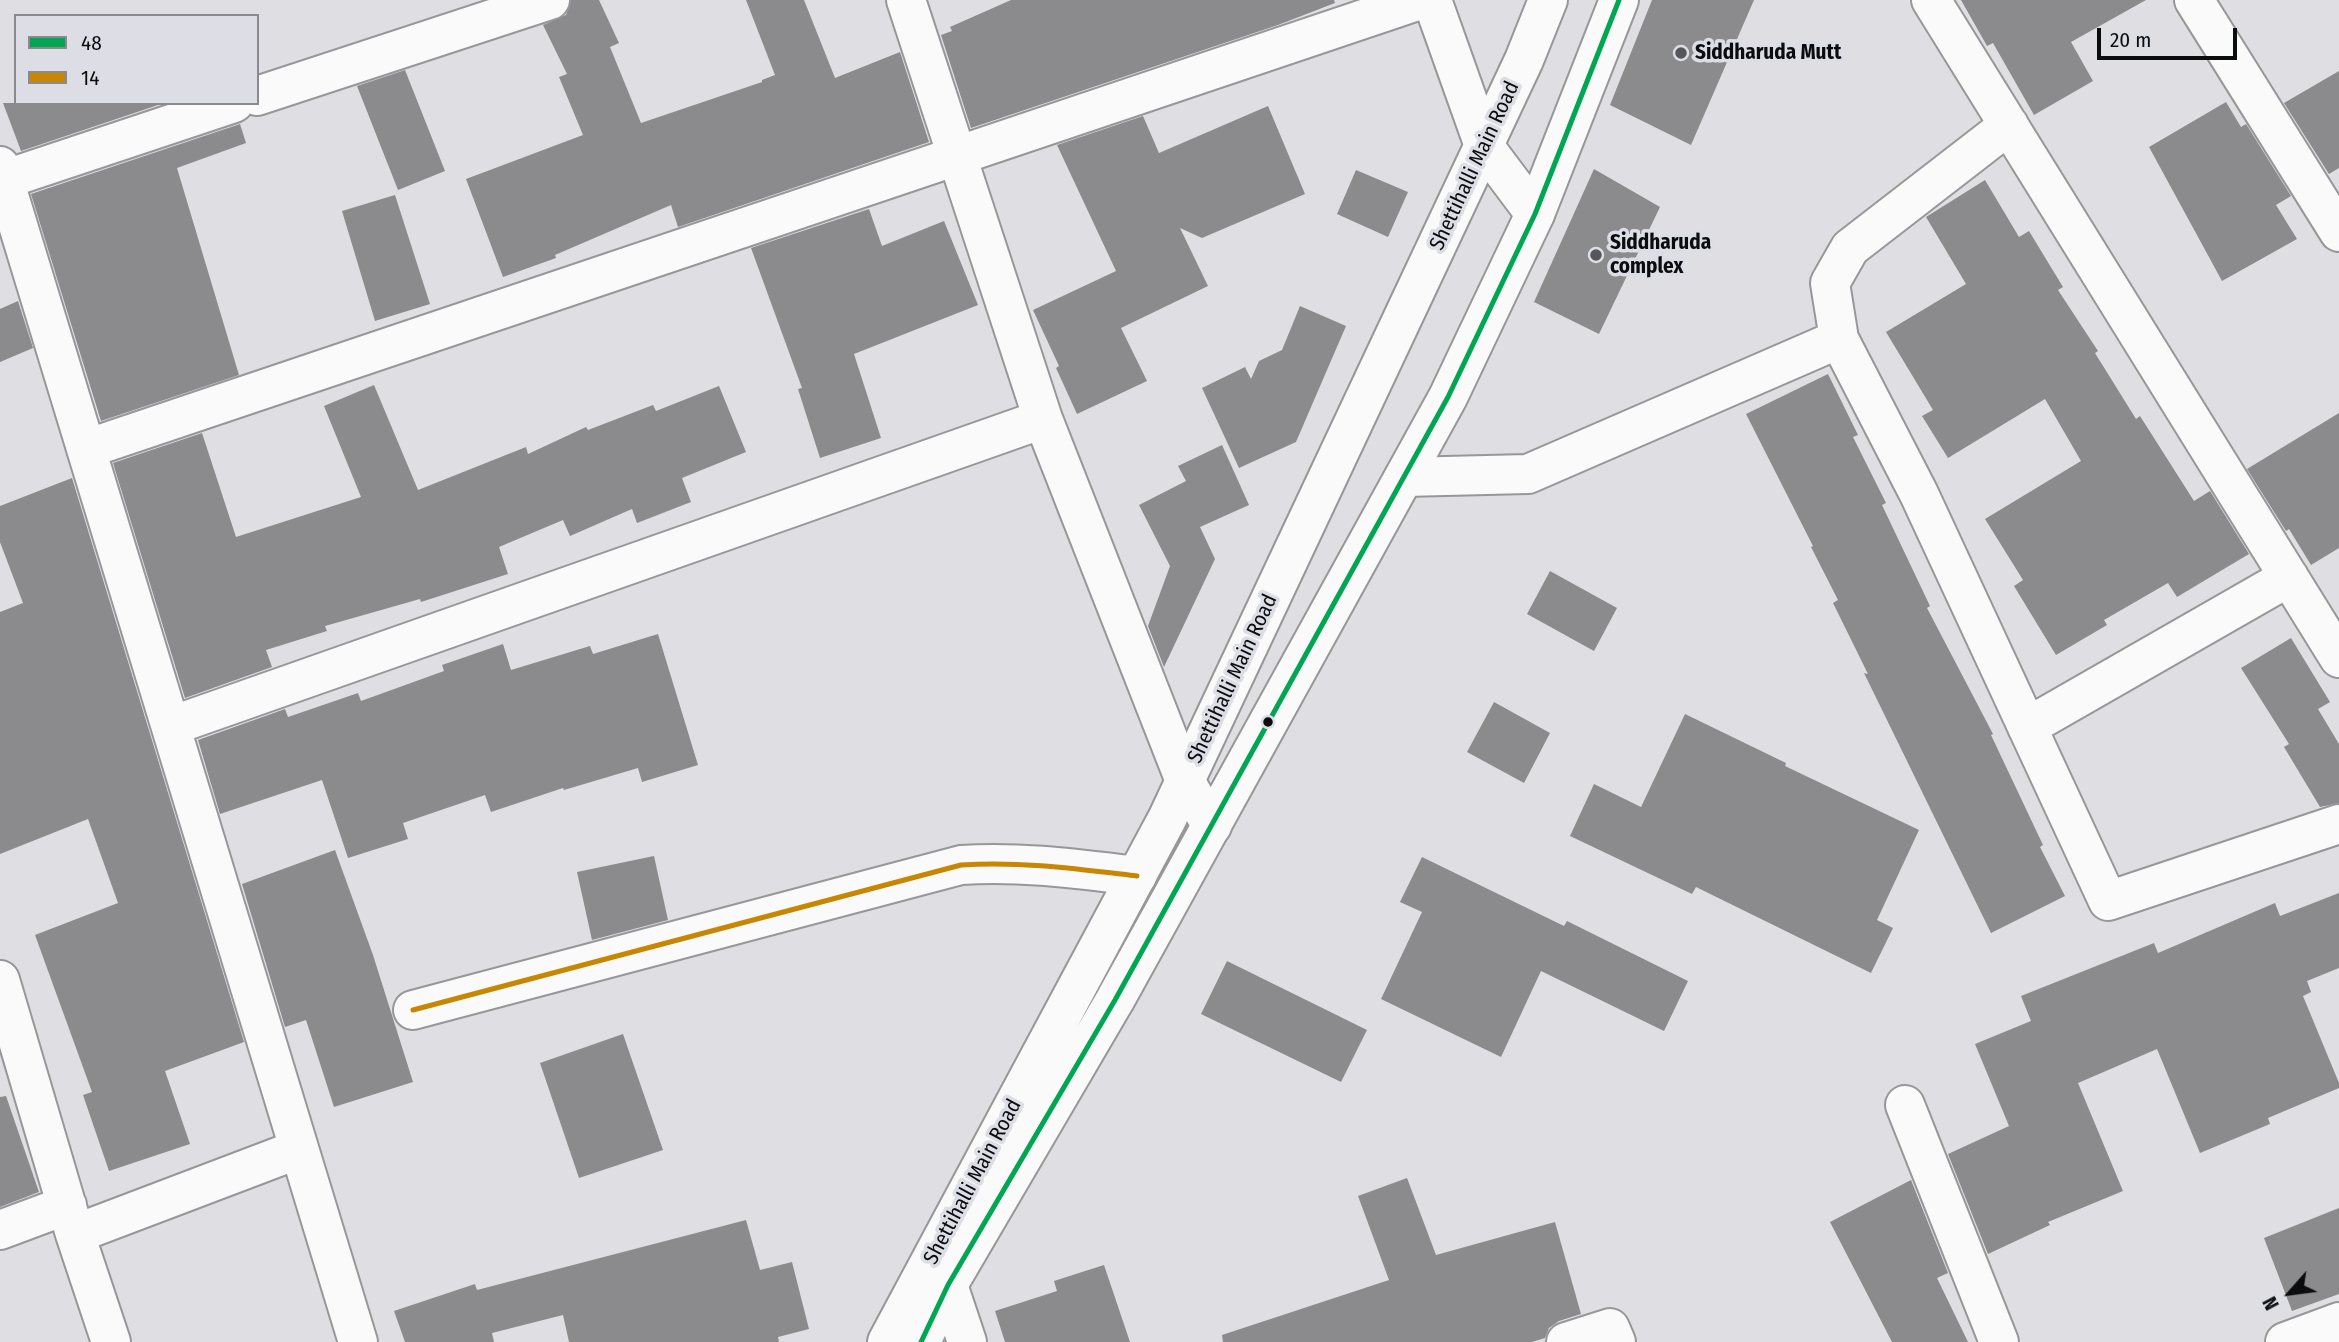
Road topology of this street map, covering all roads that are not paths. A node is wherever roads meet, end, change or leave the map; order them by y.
1 (550, 0) edge
2 (906, 0) edge
3 (1420, 0) edge
4 (1432, 0) edge
5 (1548, 0) edge
6 (1619, 0) edge
7 (1931, 0) edge
8 (2194, 0) edge
9 (491, 9) edge
10 (259, 95) edge
11 (228, 105) edge
12 (2009, 125) junction
13 (1484, 146) junction
14 (959, 156) junction
15 (1, 175) edge
16 (1535, 214) junction
17 (2339, 232) edge
18 (1839, 339) junction
19 (1043, 419) junction
20 (86, 449) junction
21 (1404, 477) junction
22 (2289, 577) junction
23 (2339, 658) edge
24 (171, 726) junction
25 (2027, 727) junction
26 (1185, 780) junction
27 (2339, 824) edge
28 (1212, 826) junction
29 (1137, 876) junction
30 (0, 981) edge
31 (414, 1010) dead end
32 (1905, 1105) dead end
33 (299, 1149) junction
34 (71, 1219) junction
35 (0, 1230) edge
36 (948, 1285) junction
37 (2339, 1322) edge
38 (111, 1342) edge
39 (358, 1342) edge
40 (887, 1342) edge
41 (920, 1342) edge
42 (967, 1342) edge
43 (1566, 1342) edge
44 (1616, 1342) edge
45 (1999, 1342) edge
46 (2285, 1342) edge

1 - 9 street
2 - 14 street
3 - 14 street
4 - 13 street
5 - 13 street, Shettihalli Main Road
6 - 16 street, Shettihalli Main Road
7 - 12 street
8 - 17 street
9 - 10 street
11 - 15 street
12 - 18 street
12 - 22 street
13 - 16 street
13 - 26 street, Shettihalli Main Road
14 - 19 street
14 - 20 street
15 - 20 street
16 - 21 street, Shettihalli Main Road
18 - 21 street
18 - 25 street
19 - 24 street
19 - 26 street
20 - 24 street
21 - 28 street, Shettihalli Main Road
22 - 23 street
22 - 25 street
24 - 33 street
25 - 27 street
26 - 28 street
26 - 29 street, Shettihalli Main Road
28 - 36 street, Shettihalli Main Road
29 - 31 street
29 - 40 street, Shettihalli Main Road
30 - 34 street
32 - 45 street
33 - 34 street
33 - 39 street
34 - 35 street
34 - 38 street
36 - 41 street, Shettihalli Main Road
36 - 42 street
37 - 46 street
43 - 44 street

